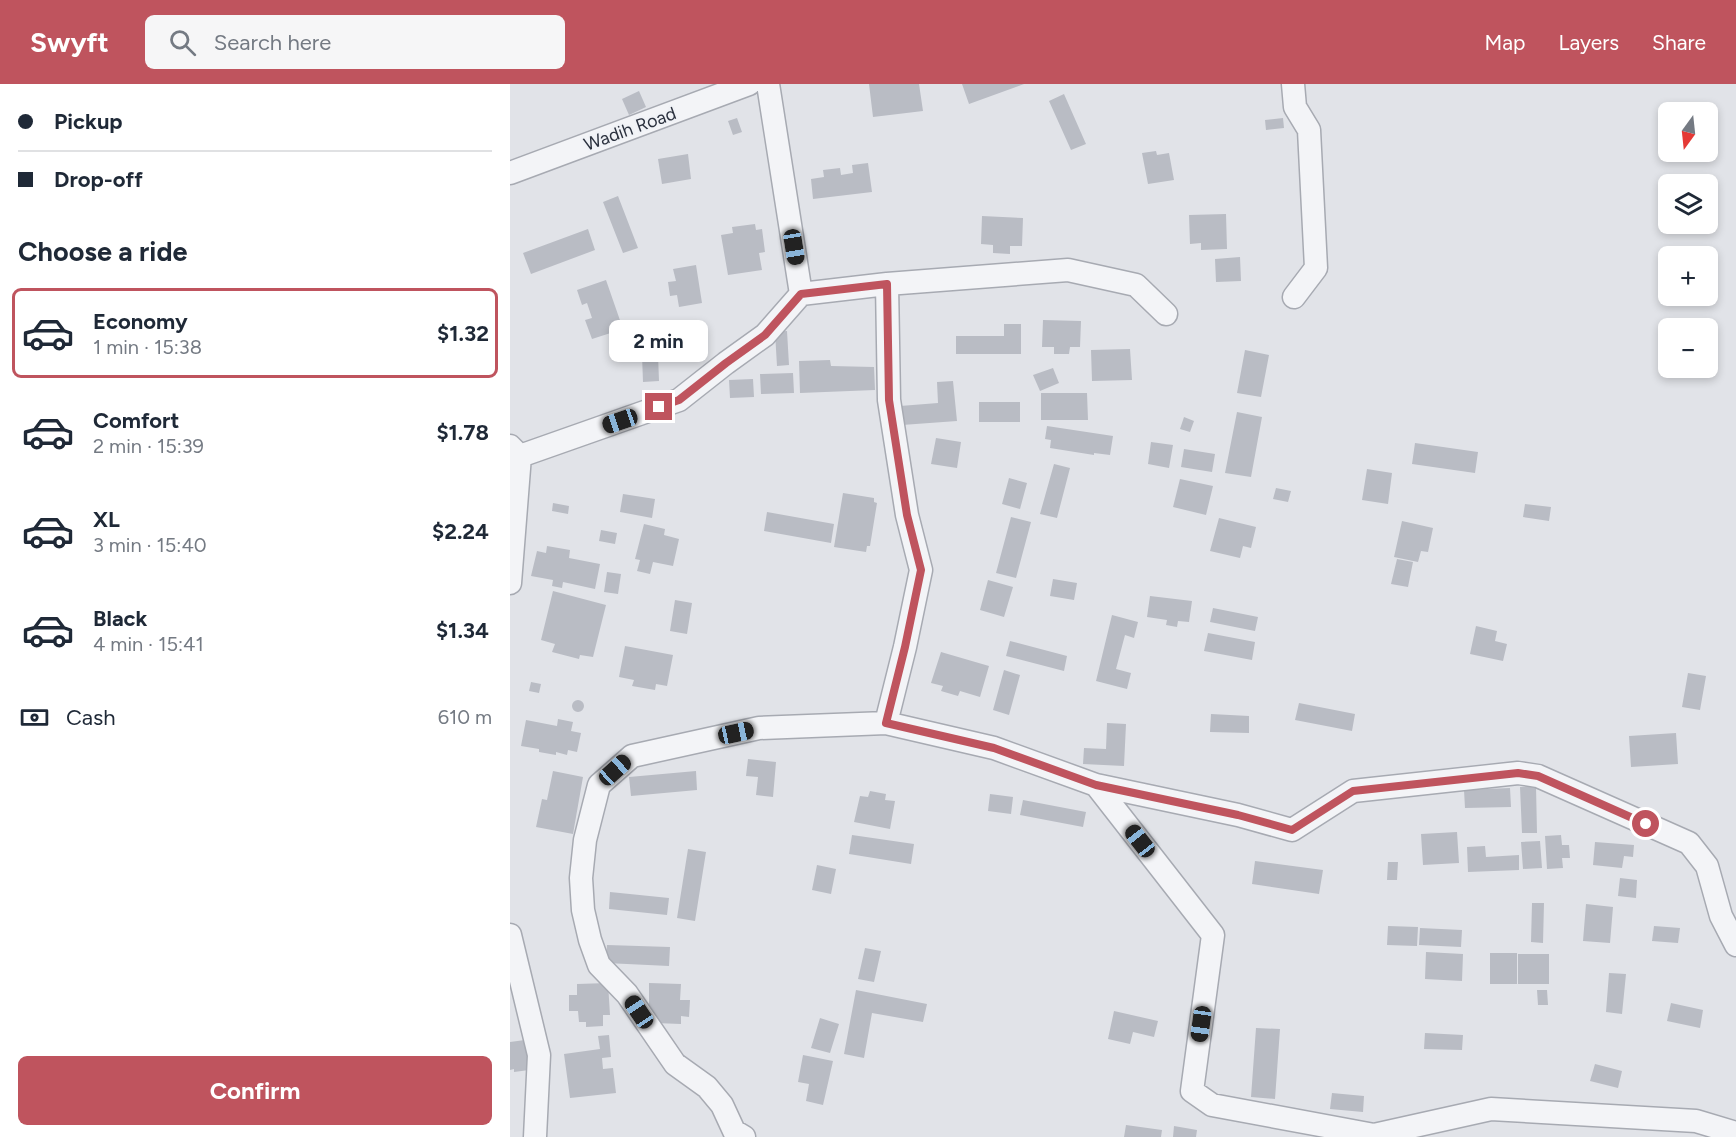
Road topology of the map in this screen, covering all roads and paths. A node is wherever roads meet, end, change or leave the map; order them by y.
1 (749, 84) edge
2 (768, 84) edge
3 (1293, 84) edge
4 (510, 173) edge
5 (887, 284) junction
6 (801, 294) junction
7 (1294, 297) dead end
8 (1166, 314) dead end
9 (515, 451) edge
10 (510, 583) edge
11 (886, 723) junction
12 (1096, 785) junction
13 (510, 935) edge
14 (1736, 945) edge
15 (1736, 1132) edge
16 (535, 1137) edge
17 (744, 1137) edge

1 - 4 street, Wadih Road
2 - 6 street
3 - 7 street
5 - 6 street
5 - 8 street
5 - 11 street
6 - 9 street
9 - 10 street
11 - 12 street
11 - 17 street
12 - 14 street
12 - 15 street
13 - 16 street

